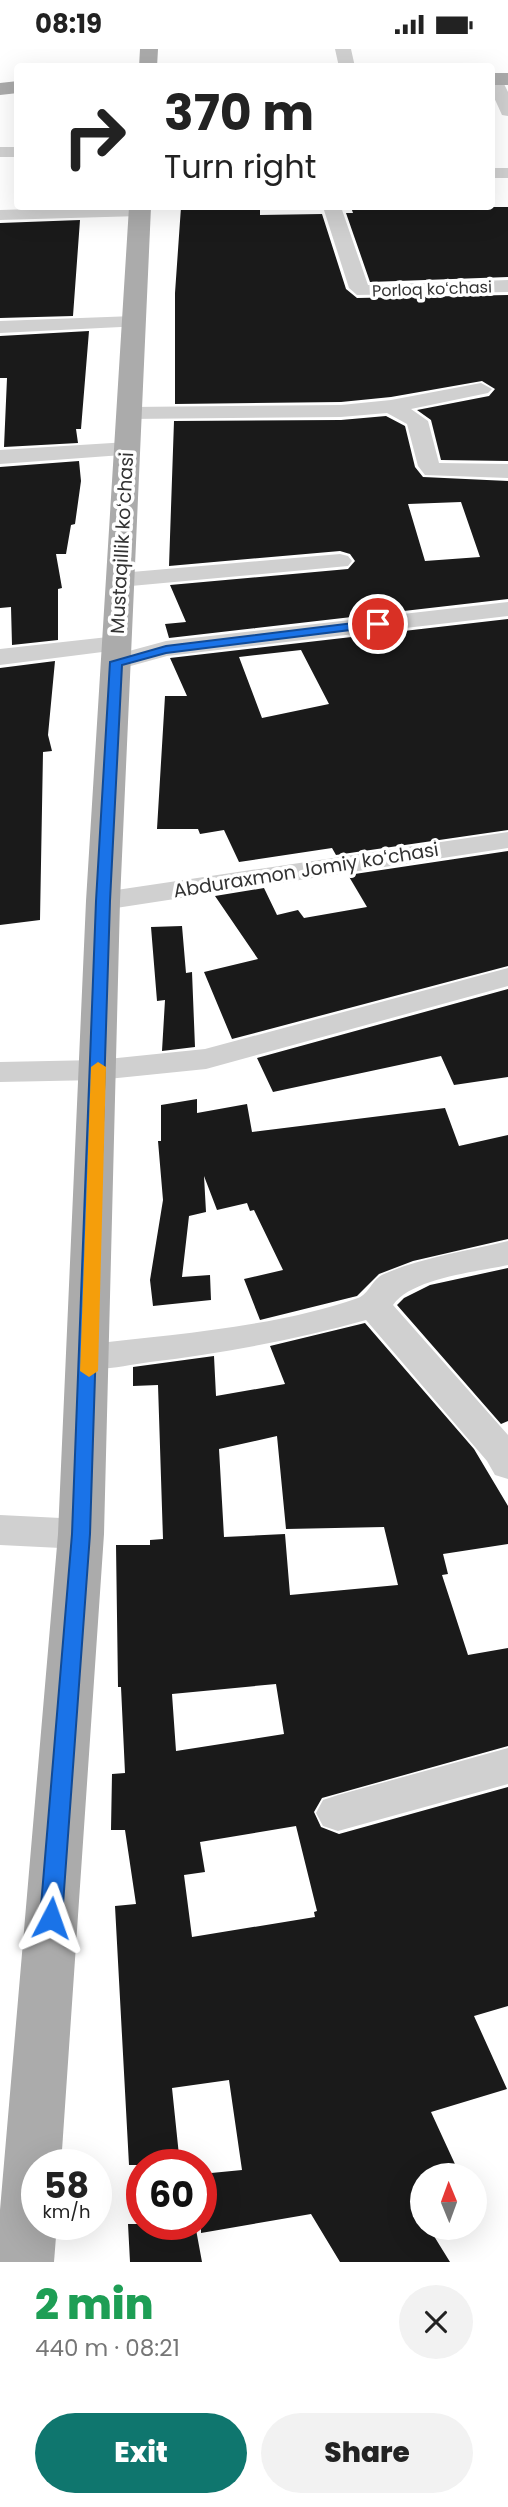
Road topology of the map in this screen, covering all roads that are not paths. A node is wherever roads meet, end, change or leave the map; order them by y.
1 (498, 79) edge
2 (508, 111) edge
3 (117, 210) edge
4 (140, 210) edge
5 (333, 210) edge
6 (0, 215) edge
7 (508, 286) edge
8 (134, 323) junction
9 (0, 327) edge
10 (481, 389) dead end
11 (391, 406) junction
12 (128, 431) junction
13 (0, 457) edge
14 (508, 471) edge
15 (340, 561) dead end
16 (120, 580) junction
17 (508, 609) edge
18 (116, 653) junction
19 (0, 657) edge
20 (508, 840) edge
21 (103, 901) junction
22 (508, 977) edge
23 (98, 1070) junction
24 (0, 1072) edge
25 (508, 1253) edge
26 (374, 1305) junction
27 (89, 1357) junction
28 (496, 1429) edge
29 (508, 1465) edge
30 (0, 1530) edge
31 (81, 1534) junction
32 (508, 1766) edge
33 (338, 1812) dead end
34 (25, 2262) edge

1 - 2 street
3 - 6 street
4 - 8 main road, Mustaqillik koʻchasi
5 - 7 street, Porloq koʻchasi
8 - 9 street
8 - 12 main road, Mustaqillik koʻchasi
10 - 11 street
11 - 12 street
11 - 14 street
12 - 13 street
12 - 16 main road, Mustaqillik koʻchasi
15 - 16 street
16 - 18 main road, Mustaqillik koʻchasi
17 - 18 street
18 - 19 street
18 - 21 main road, Mustaqillik koʻchasi
20 - 21 street, Abduraxmon Jomiy koʻchasi
21 - 23 main road, Mustaqillik koʻchasi
22 - 23 street
23 - 24 street
23 - 27 main road, Mustaqillik koʻchasi
25 - 26 street
26 - 27 street
26 - 28 street
27 - 31 main road, Mustaqillik koʻchasi
28 - 29 street
30 - 31 street
31 - 34 main road, Mustaqillik koʻchasi
32 - 33 street

